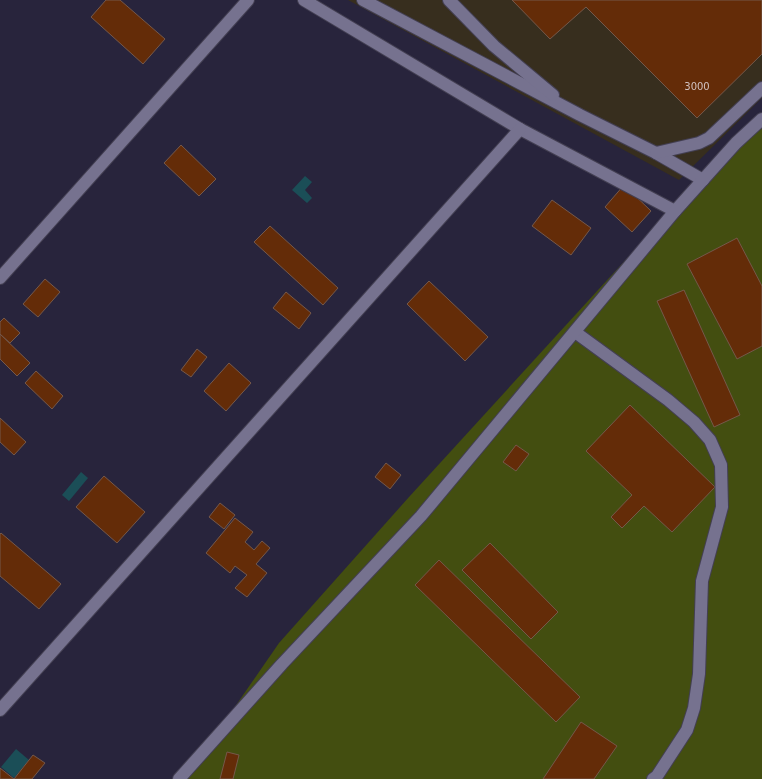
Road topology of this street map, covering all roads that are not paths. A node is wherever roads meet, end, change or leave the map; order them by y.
1 (248, 0) edge
2 (304, 0) edge
3 (363, 0) edge
4 (449, 0) edge
5 (762, 88) edge
6 (580, 115) junction
7 (762, 119) edge
8 (520, 129) junction
9 (656, 153) junction
10 (703, 180) junction
11 (675, 211) junction
12 (0, 278) edge
13 (575, 332) junction
14 (0, 710) edge
15 (179, 779) edge
16 (653, 779) edge

1 - 12 street
2 - 8 street
3 - 6 street
4 - 6 street
5 - 9 street
6 - 9 street
7 - 10 street
8 - 11 street
8 - 14 street
9 - 10 street
10 - 11 street
11 - 13 street
13 - 15 street
13 - 16 street

